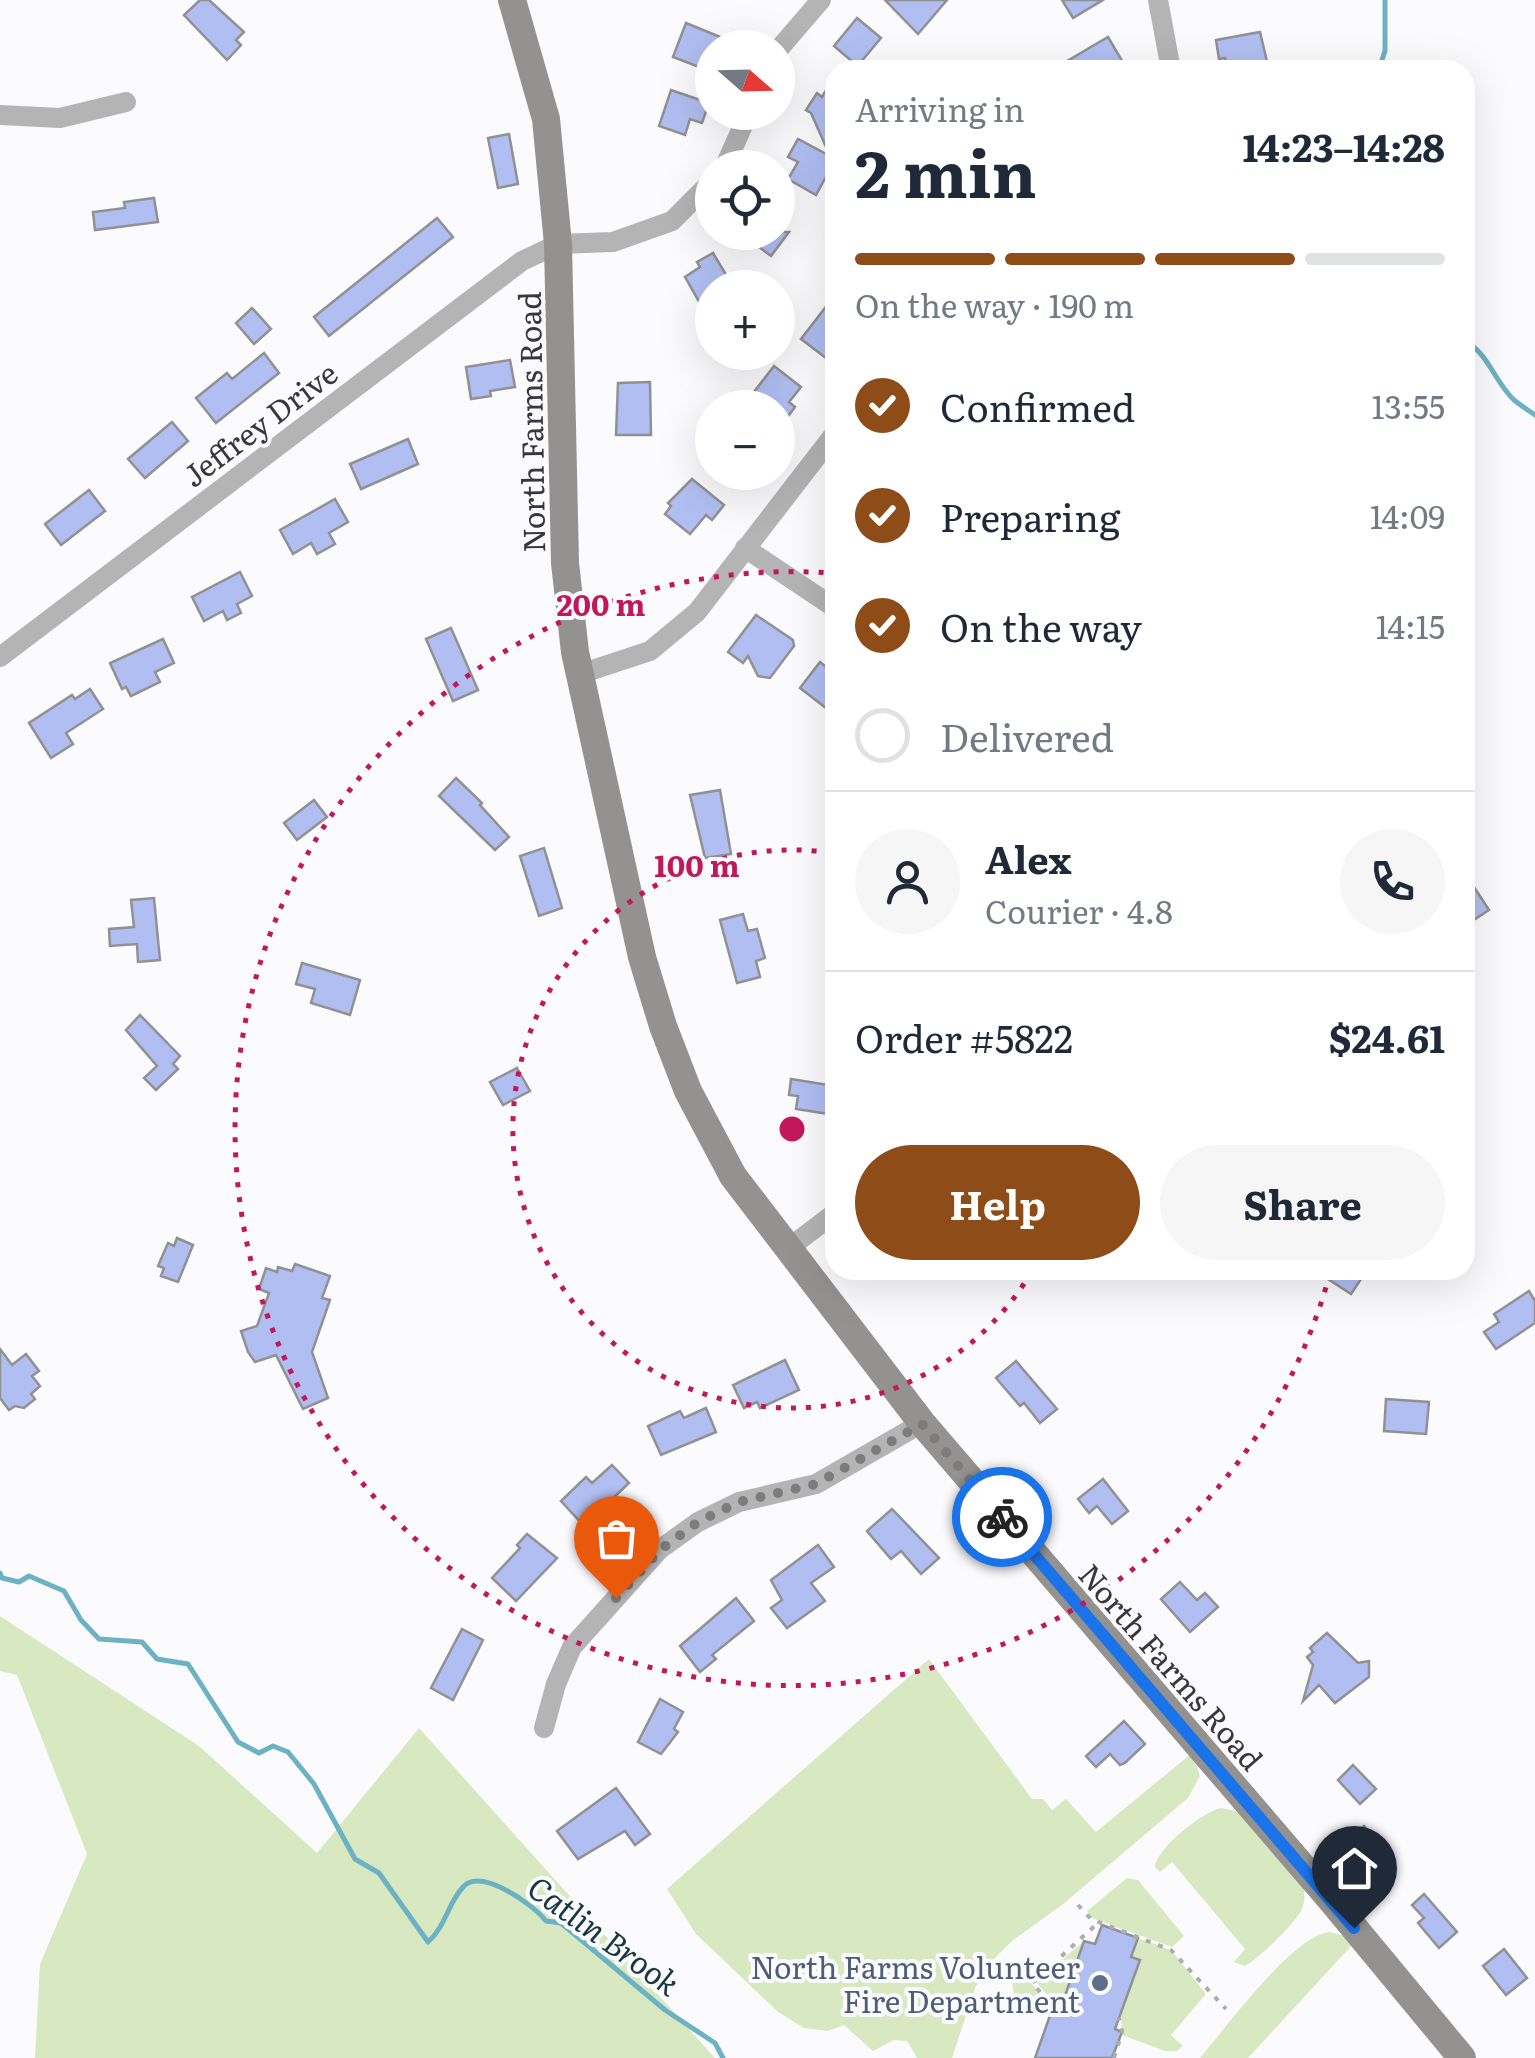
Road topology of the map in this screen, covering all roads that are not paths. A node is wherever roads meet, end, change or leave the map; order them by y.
1 (512, 0) edge
2 (821, 0) edge
3 (1158, 0) edge
4 (795, 30) edge
5 (1169, 60) edge
6 (126, 102) dead end
7 (0, 115) edge
8 (695, 198) edge
9 (558, 244) junction
10 (825, 446) edge
11 (745, 548) junction
12 (825, 601) edge
13 (0, 657) edge
14 (580, 674) junction
15 (825, 1221) edge
16 (786, 1250) junction
17 (922, 1424) junction
18 (544, 1728) dead end
19 (1462, 2058) edge

1 - 9 main road, North Farms Road
2 - 4 street
3 - 5 street
6 - 7 street
8 - 9 street
9 - 13 street, Jeffrey Drive
9 - 14 main road, North Farms Road
10 - 11 street
11 - 12 street
11 - 14 street
14 - 16 main road, North Farms Road
15 - 16 street
16 - 17 main road, North Farms Road
17 - 18 street
17 - 19 main road, North Farms Road

